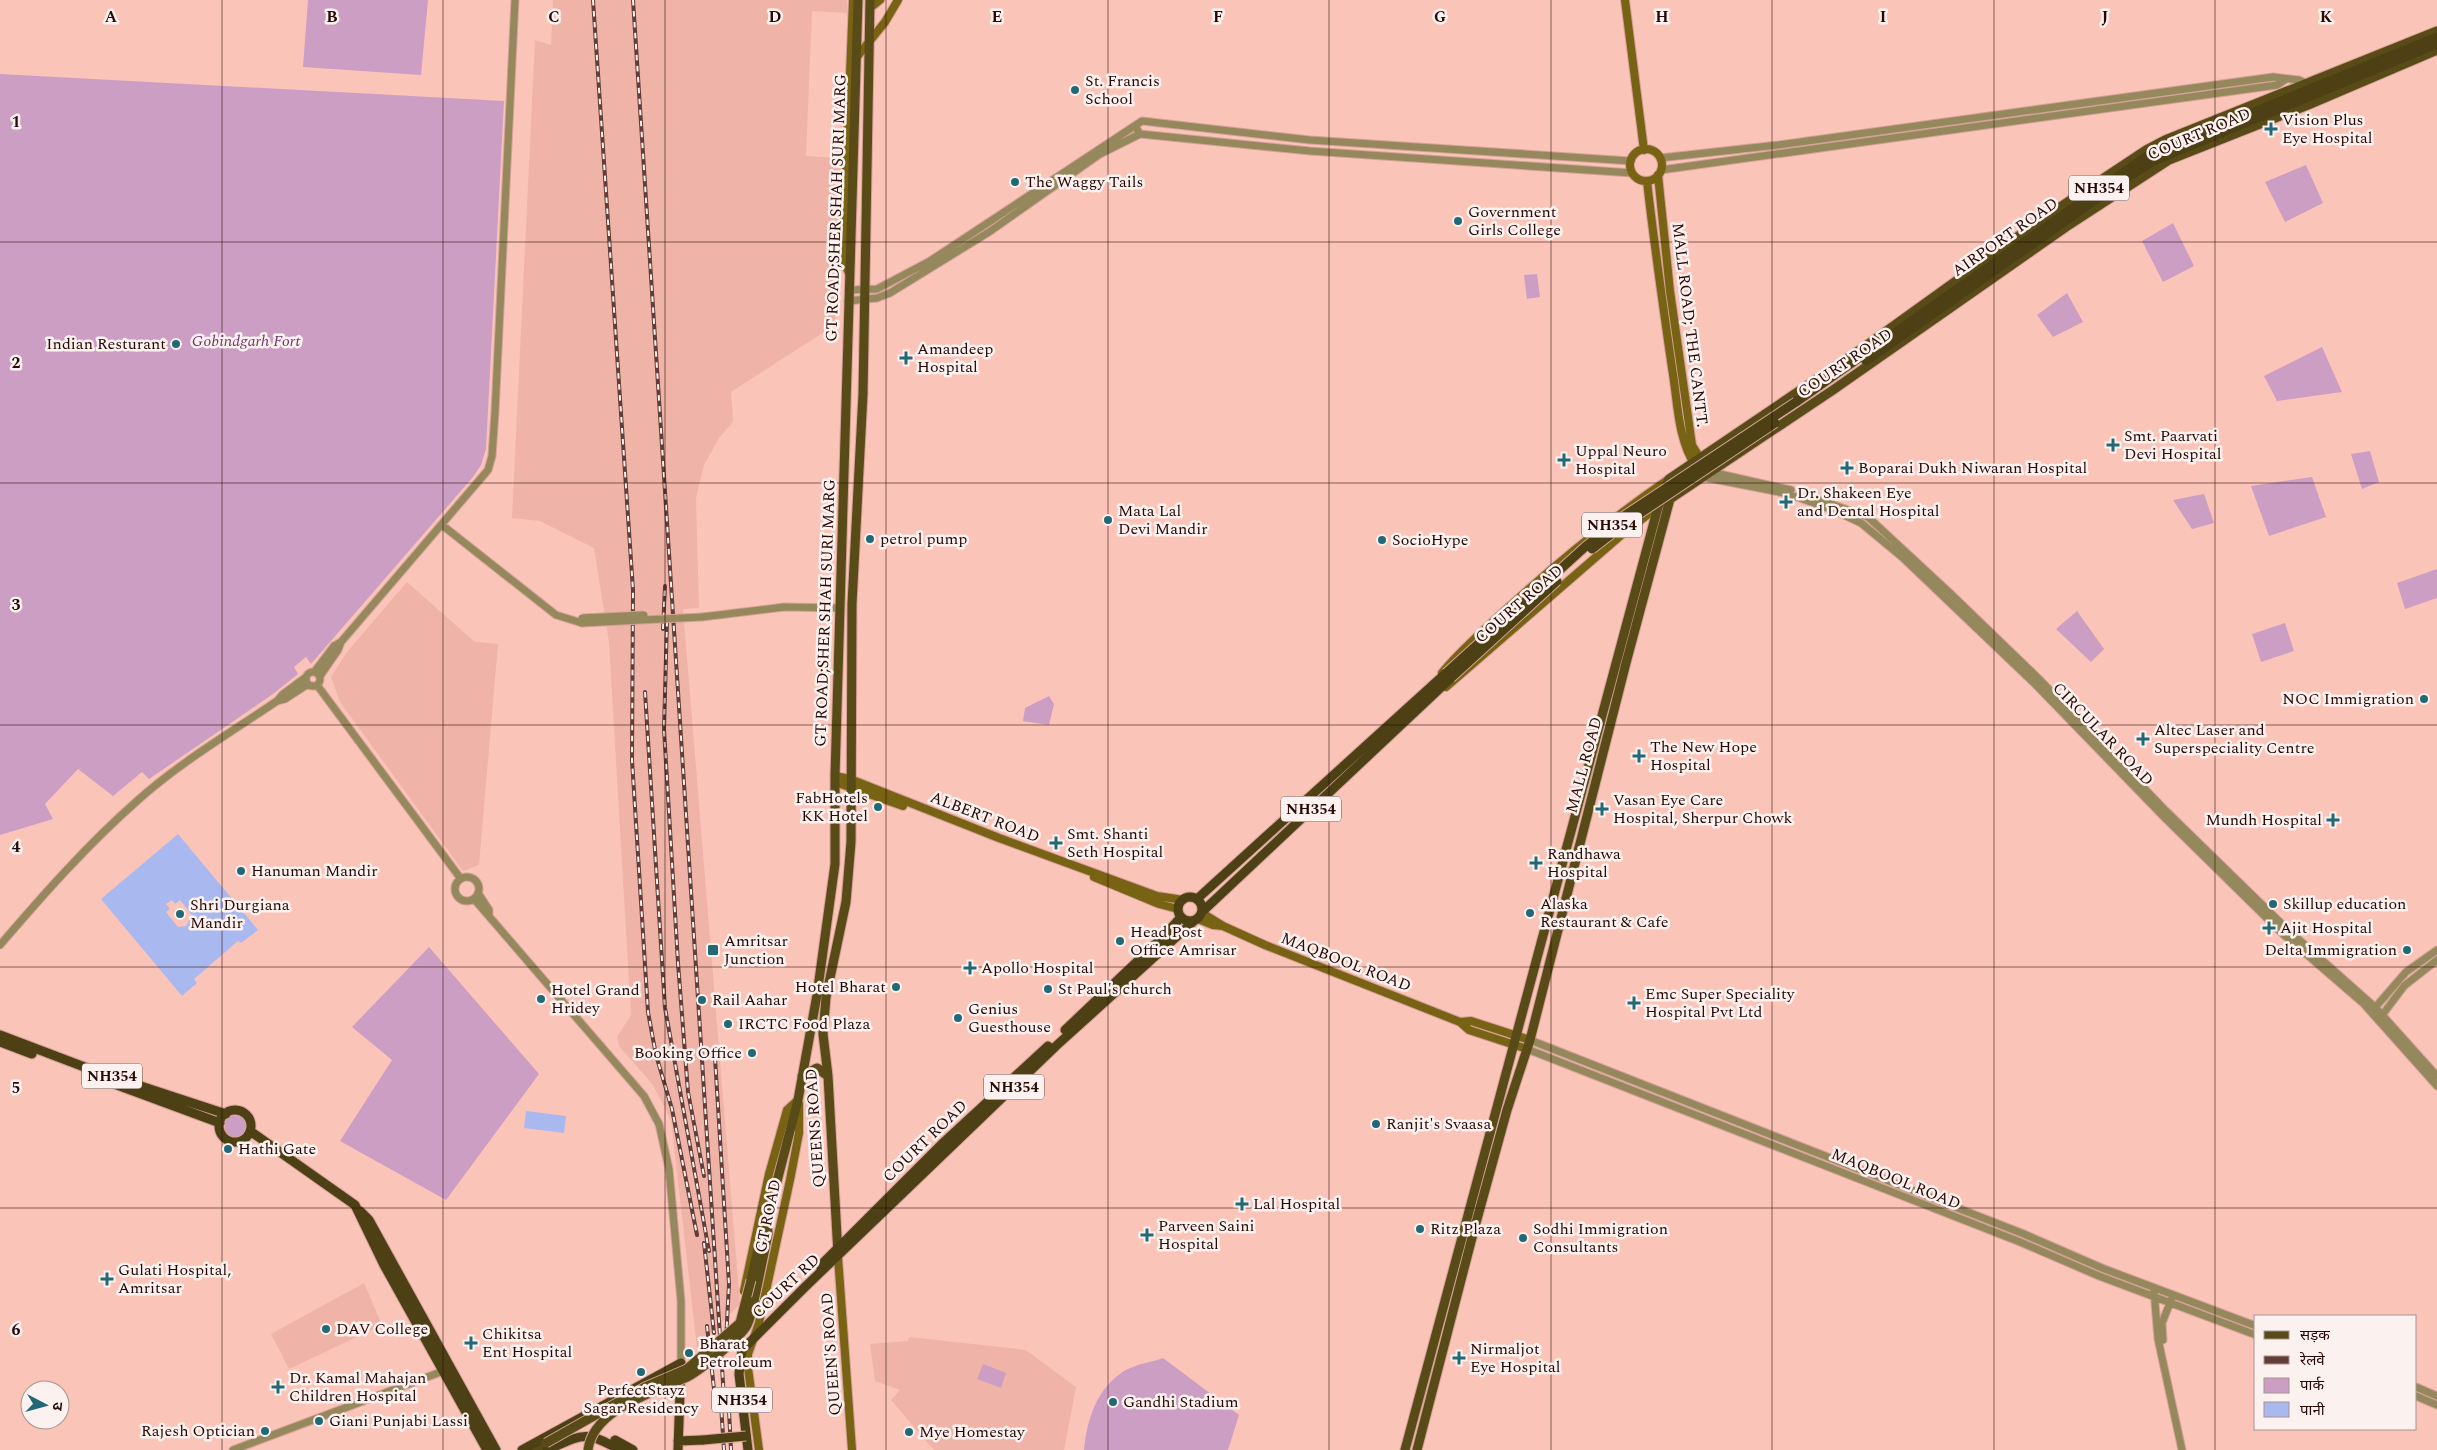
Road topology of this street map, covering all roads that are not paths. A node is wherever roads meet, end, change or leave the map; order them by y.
1 (515, 0) edge
2 (853, 0) edge
3 (858, 0) edge
4 (880, 0) edge
5 (898, 0) edge
6 (1625, 0) edge
7 (870, 4) edge
8 (2437, 31) edge
9 (2437, 37) edge
10 (869, 44) junction
11 (2437, 44) edge
12 (2437, 50) edge
13 (856, 58) junction
14 (2286, 79) junction
15 (2317, 88) junction
16 (1157, 122) junction
17 (1135, 126) junction
18 (1140, 134) junction
19 (1155, 134) junction
20 (1644, 150) junction
21 (1660, 158) junction
22 (1631, 161) junction
23 (1632, 173) junction
24 (1659, 173) junction
25 (1647, 181) junction
26 (849, 273) junction
27 (848, 290) junction
28 (865, 296) junction
29 (848, 301) junction
30 (1696, 460) junction
31 (1711, 472) junction
32 (1703, 477) junction
33 (1669, 479) junction
34 (1670, 499) junction
35 (1658, 508) junction
36 (442, 525) junction
37 (840, 608) junction
38 (318, 674) junction
39 (1448, 675) junction
40 (307, 681) junction
41 (317, 685) junction
42 (1432, 686) junction
43 (1418, 706) junction
44 (835, 779) junction
45 (850, 783) junction
46 (461, 879) junction
47 (476, 896) junction
48 (1197, 899) junction
49 (1183, 900) junction
50 (1180, 913) junction
51 (1199, 916) junction
52 (0, 945) edge
53 (2437, 950) edge
54 (2437, 960) edge
55 (826, 997) joint
56 (2373, 1009) junction
57 (2380, 1018) junction
58 (811, 1033) junction
59 (823, 1034) junction
60 (0, 1035) edge
61 (1517, 1040) junction
62 (0, 1042) edge
63 (1528, 1045) junction
64 (802, 1076) junction
65 (828, 1076) junction
66 (2437, 1076) edge
67 (2437, 1086) edge
68 (798, 1100) junction
69 (226, 1114) junction
70 (220, 1123) junction
71 (250, 1131) junction
72 (355, 1205) junction
73 (767, 1220) junction
74 (838, 1252) junction
75 (2154, 1291) junction
76 (2172, 1299) junction
77 (2254, 1325) edge
78 (2254, 1334) edge
79 (754, 1337) junction
80 (743, 1349) junction
81 (681, 1363) junction
82 (447, 1369) junction
83 (2166, 1373) junction
84 (2417, 1387) edge
85 (2417, 1396) edge
86 (2437, 1396) edge
87 (2437, 1405) edge
88 (597, 1409) junction
89 (746, 1436) junction
90 (678, 1445) edge
91 (564, 1446) edge
92 (547, 1448) edge
93 (233, 1450) edge
94 (487, 1450) edge
95 (496, 1450) edge
96 (522, 1450) edge
97 (534, 1450) edge
98 (588, 1450) edge
99 (620, 1450) edge
100 (632, 1450) edge
101 (748, 1450) edge
102 (759, 1450) edge
103 (852, 1450) edge
104 (1405, 1450) edge
105 (1417, 1450) edge
106 (2182, 1450) edge

1 - 36 street
2 - 26 main road
3 - 13 main road, GT ROAD;SHER SHAH SURI MARG
4 - 7 main road
5 - 10 main road
6 - 20 main road
7 - 10 main road, GT ROAD;SHER SHAH SURI MARG
8 - 15 main road
9 - 15 highway, AIRPORT ROAD / NH354
10 - 13 main road
10 - 28 main road, GT ROAD;SHER SHAH SURI MARG
11 - 15 highway, AIRPORT ROAD / NH354
12 - 15 main road
13 - 26 main road, GT ROAD;SHER SHAH SURI MARG
14 - 15 street
14 - 21 street
14 - 24 street
15 - 30 main road, COURT ROAD
15 - 31 main road, COURT ROAD
15 - 39 highway, AIRPORT ROAD / NH354, bridge
16 - 17 street
16 - 19 street
16 - 22 street
17 - 18 street
17 - 28 street
18 - 19 street
18 - 28 street
19 - 23 street
20 - 21 main road
20 - 22 main road
21 - 24 main road
22 - 23 main road
23 - 25 main road
24 - 25 main road
24 - 30 main road, MALL ROAD; THE CANTT.
25 - 30 main road, MALL ROAD; THE CANTT.
26 - 27 main road, GT ROAD;SHER SHAH SURI MARG
27 - 28 street
27 - 29 main road, GT ROAD;SHER SHAH SURI MARG
28 - 29 street
28 - 45 main road, GT ROAD;SHER SHAH SURI MARG
29 - 37 main road, GT ROAD;SHER SHAH SURI MARG
30 - 31 main road, MALL ROAD; THE CANTT.
30 - 32 main road, MALL ROAD; THE CANTT.
30 - 33 main road, COURT ROAD
31 - 32 main road, COURT ROAD
31 - 56 street, CIRCULAR ROAD
32 - 34 main road, COURT ROAD
32 - 56 street, CIRCULAR ROAD
33 - 35 main road, MALL ROAD
33 - 42 main road, COURT ROAD
34 - 35 main road, COURT ROAD
34 - 63 main road, MALL ROAD
35 - 43 main road, COURT ROAD
35 - 61 main road, MALL ROAD
36 - 37 street, bridge
36 - 38 street
37 - 44 main road, GT ROAD;SHER SHAH SURI MARG
38 - 40 street
38 - 41 street
39 - 42 highway, NH354
39 - 43 highway, NH354
40 - 41 street
40 - 52 street
41 - 46 street
42 - 48 highway, NH354
43 - 51 highway, NH354
44 - 45 main road, ALBERT ROAD
44 - 58 main road, GT ROAD;SHER SHAH SURI MARG
45 - 49 main road, ALBERT ROAD
45 - 50 main road, ALBERT ROAD
45 - 55 main road, GT ROAD;SHER SHAH SURI MARG
46 - 47 street
46 - 47 street
47 - 81 street
48 - 49 highway
48 - 51 highway
49 - 50 highway, NH354
50 - 51 highway
50 - 74 highway, COURT ROAD / NH354
51 - 61 main road, MAQBOOL ROAD
51 - 74 highway, COURT ROAD / NH354
53 - 56 street
54 - 57 street
55 - 59 main road, QUEENS ROAD
56 - 57 street, CIRCULAR ROAD
57 - 66 street, CIRCULAR ROAD
57 - 67 street, CIRCULAR ROAD
58 - 59 main road
58 - 64 main road, GT ROAD;SHER SHAH SURI MARG
59 - 65 main road, QUEENS ROAD
60 - 69 highway, NH354
61 - 63 main road, MAQBOOL ROAD
61 - 104 main road, MALL ROAD
62 - 70 highway, NH354
63 - 75 street, MAQBOOL ROAD
63 - 105 main road, MALL ROAD
64 - 65 main road
64 - 68 main road, GT ROAD;SHER SHAH SURI MARG
65 - 74 main road, QUEENS ROAD
68 - 73 main road, GT ROAD;SHER SHAH SURI MARG
68 - 79 main road, GT ROAD
68 - 80 main road
69 - 70 highway
69 - 71 highway, NH354
70 - 71 highway
71 - 72 highway, NH354
72 - 82 highway, NH354
72 - 82 highway, NH354
73 - 92 main road, bridge
73 - 98 main road, bridge
74 - 79 highway, COURT RD / NH354
74 - 103 main road, QUEEN'S ROAD
75 - 76 street, MAQBOOL ROAD
75 - 83 street
76 - 77 street, MAQBOOL ROAD
76 - 78 street, MAQBOOL ROAD
76 - 83 street
79 - 80 highway, NH354
79 - 102 main road, GT ROAD
80 - 89 highway, NH354
81 - 88 highway
81 - 90 highway
82 - 93 street
82 - 94 highway, NH354
82 - 95 highway, NH354
83 - 106 street
84 - 86 street
85 - 87 street
88 - 96 highway
88 - 100 highway
89 - 90 highway, bridge
89 - 101 highway, NH354
91 - 92 highway
91 - 99 highway
92 - 97 main road

